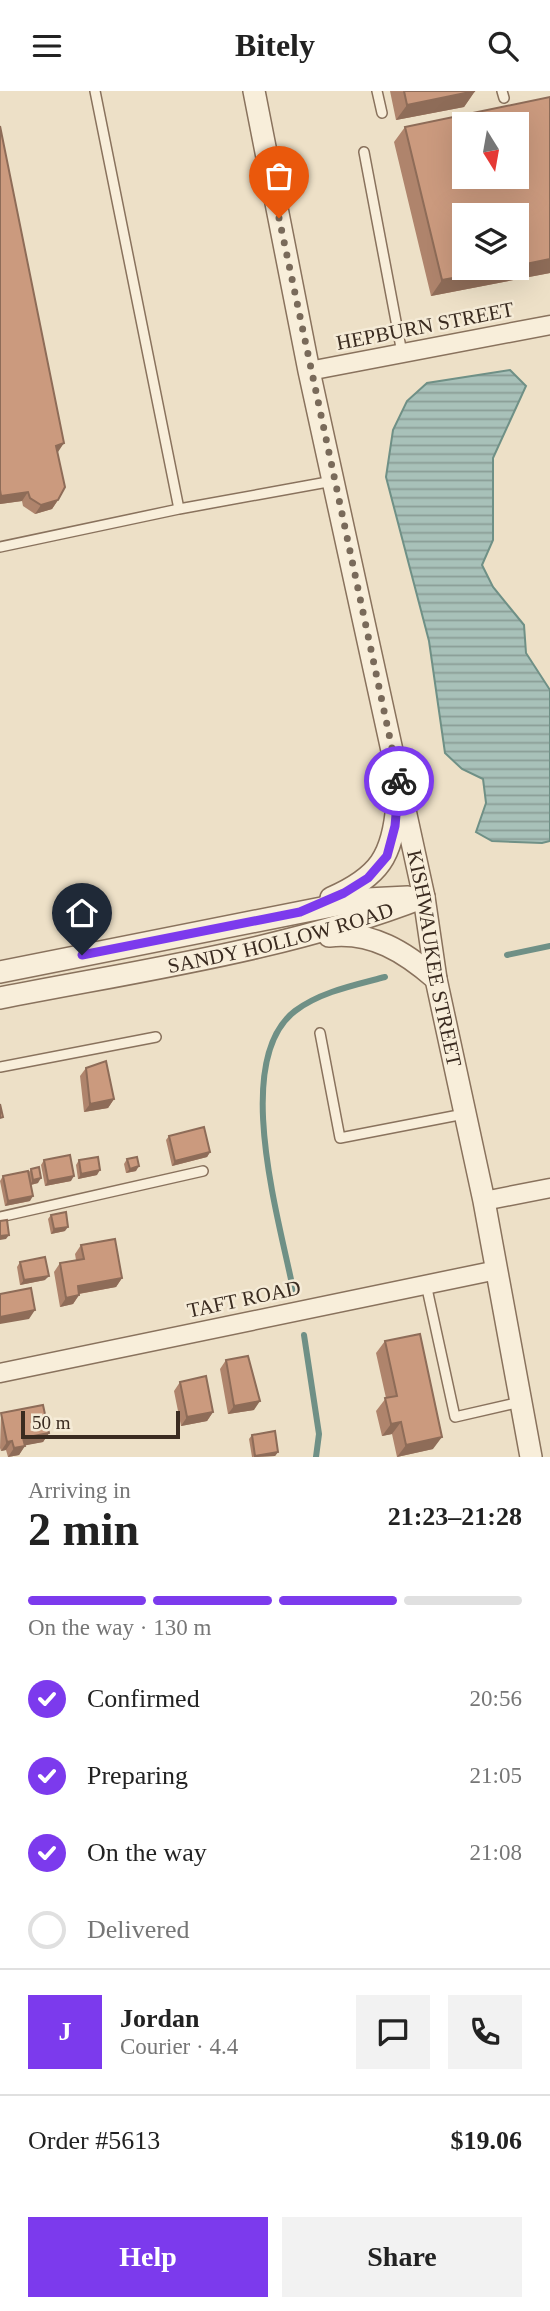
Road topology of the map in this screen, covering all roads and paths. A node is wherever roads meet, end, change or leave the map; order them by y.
1 (94, 91) edge
2 (254, 91) edge
3 (377, 91) edge
4 (382, 113) dead end
5 (364, 152) dead end
6 (550, 325) edge
7 (402, 353) junction
8 (309, 371) junction
9 (333, 481) junction
10 (179, 509) junction
11 (0, 547) edge
12 (399, 784) junction
13 (424, 897) junction
14 (300, 912) junction
15 (287, 940) junction
16 (0, 972) edge
17 (436, 979) junction
18 (0, 998) edge
19 (320, 1033) dead end
20 (156, 1037) dead end
21 (0, 1067) edge
22 (466, 1114) junction
23 (203, 1171) dead end
24 (550, 1188) edge
25 (484, 1201) junction
26 (0, 1217) edge
27 (497, 1270) junction
28 (426, 1284) junction
29 (0, 1373) edge
30 (521, 1401) junction
31 (531, 1457) edge

1 - 10 lane
2 - 8 street, KISHWAUKEE STREET
3 - 4 lane
5 - 7 lane
6 - 7 street, HEPBURN STREET
7 - 8 street, HEPBURN STREET
8 - 9 street, KISHWAUKEE STREET
9 - 10 lane
9 - 12 street, KISHWAUKEE STREET
10 - 11 lane
12 - 13 street, KISHWAUKEE STREET
12 - 14 street
13 - 14 street, SANDY HOLLOW ROAD
13 - 15 street, SANDY HOLLOW ROAD
13 - 17 street, KISHWAUKEE STREET
14 - 16 street, SANDY HOLLOW ROAD
15 - 17 street
15 - 18 street, SANDY HOLLOW ROAD
17 - 22 street, KISHWAUKEE STREET
19 - 22 lane
20 - 21 lane
22 - 25 street, KISHWAUKEE STREET
23 - 26 lane
24 - 25 street
25 - 27 street, KISHWAUKEE STREET
27 - 28 street, TAFT ROAD
27 - 30 street, KISHWAUKEE STREET
28 - 29 street, TAFT ROAD
28 - 30 lane
30 - 31 street, KISHWAUKEE STREET

